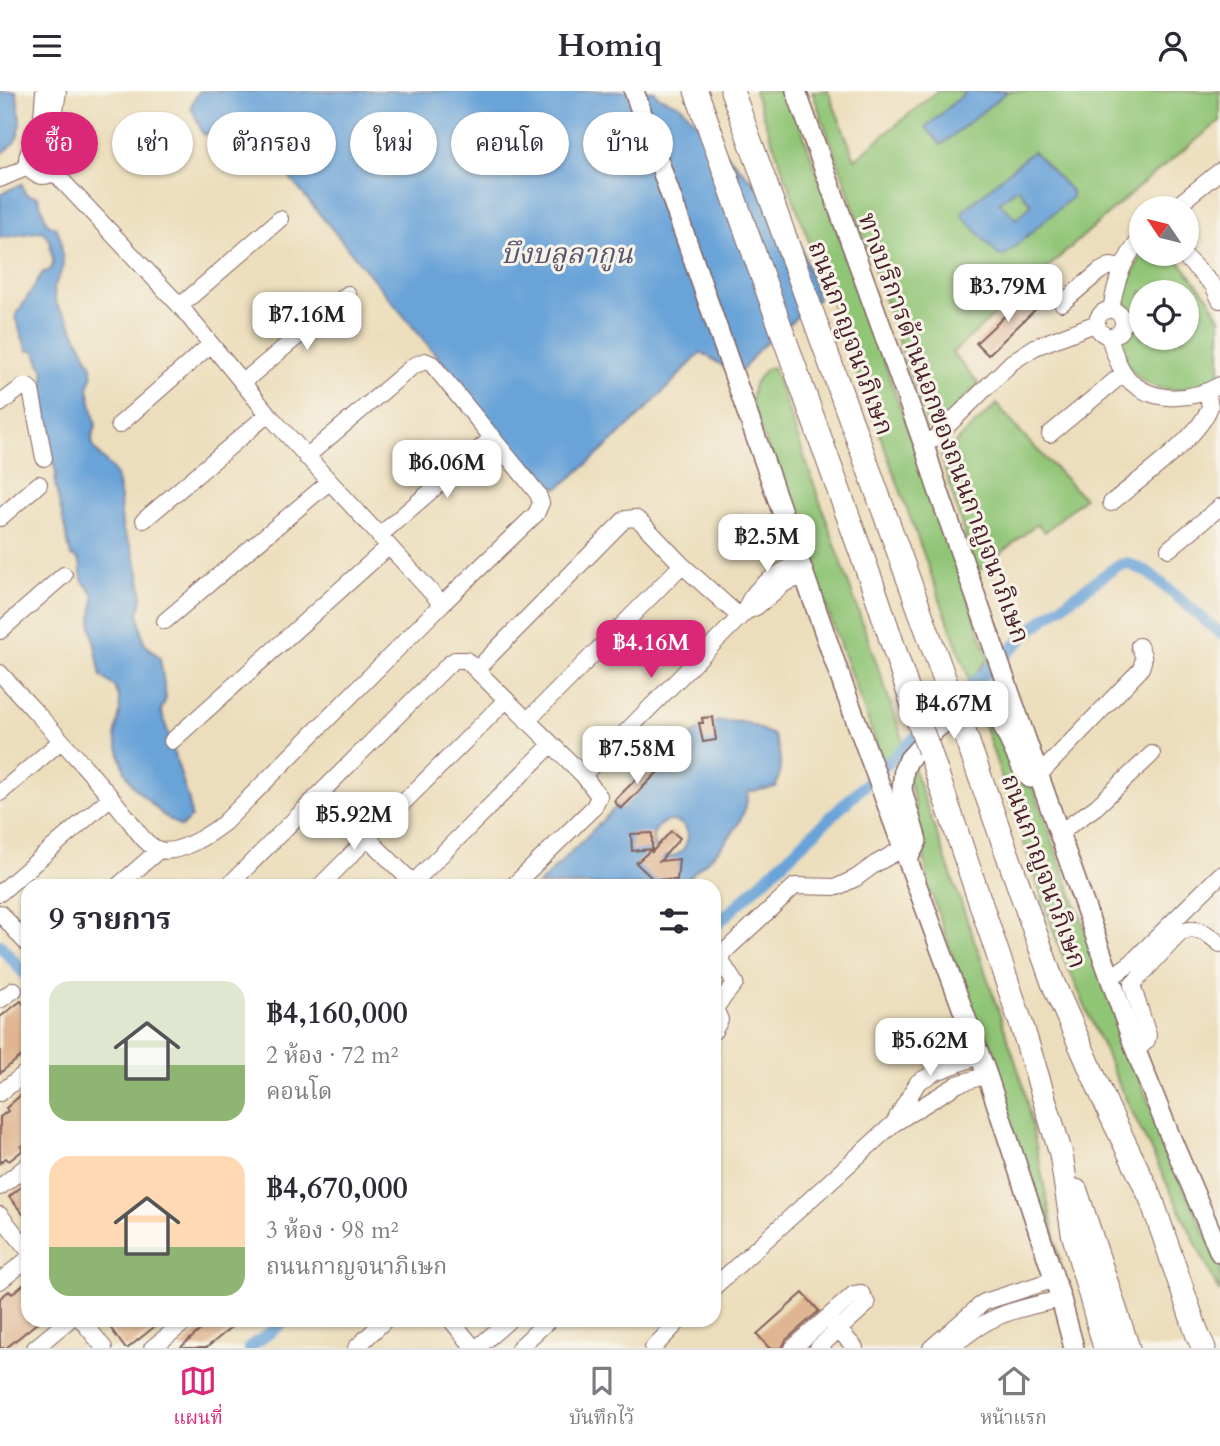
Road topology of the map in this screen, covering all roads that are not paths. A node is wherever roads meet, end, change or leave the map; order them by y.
1 (44, 91) edge
2 (58, 91) edge
3 (634, 91) edge
4 (696, 91) edge
5 (732, 91) edge
6 (796, 91) edge
7 (44, 112) edge
8 (56, 112) edge
9 (21, 170) edge
10 (1220, 171) edge
11 (57, 175) edge
12 (0, 179) edge
13 (1189, 196) edge
14 (280, 219) dead end
15 (1129, 257) edge
16 (1197, 266) edge
17 (1122, 268) junction
18 (1216, 282) edge
19 (348, 294) dead end
20 (1220, 300) edge
21 (1062, 303) dead end
22 (180, 306) junction
23 (1111, 310) junction
24 (1097, 323) junction
25 (1109, 337) junction
26 (210, 345) junction
27 (1124, 373) junction
28 (243, 382) junction
29 (1213, 388) edge
30 (0, 404) edge
31 (268, 414) junction
32 (119, 425) dead end
33 (1050, 434) dead end
34 (493, 437) junction
35 (924, 445) junction
36 (306, 457) junction
37 (44, 458) dead end
38 (329, 482) junction
39 (39, 484) dead end
40 (1111, 503) dead end
41 (1220, 507) edge
42 (0, 518) edge
43 (144, 520) dead end
44 (384, 542) junction
45 (1169, 549) dead end
46 (682, 565) junction
47 (802, 568) junction
48 (64, 575) dead end
49 (442, 604) junction
50 (742, 614) junction
51 (166, 621) dead end
52 (0, 631) edge
53 (1139, 646) dead end
54 (477, 670) junction
55 (3, 682) edge
56 (506, 700) junction
57 (527, 720) junction
58 (61, 741) junction
59 (172, 741) dead end
60 (551, 745) junction
61 (1152, 754) dead end
62 (583, 775) junction
63 (1040, 775) junction
64 (0, 793) edge
65 (323, 793) junction
66 (111, 797) junction
67 (1061, 834) junction
68 (367, 839) junction
69 (159, 850) junction
70 (906, 854) junction
71 (1220, 875) edge
72 (126, 879) edge
73 (235, 879) edge
74 (327, 879) edge
75 (407, 879) edge
76 (419, 879) edge
77 (520, 879) edge
78 (0, 893) edge
79 (0, 913) edge
80 (21, 936) edge
81 (1220, 944) edge
82 (721, 961) edge
83 (721, 961) edge
84 (1110, 979) junction
85 (14, 990) dead end
86 (0, 1000) edge
87 (721, 1000) edge
88 (1132, 1014) junction
89 (979, 1056) junction
90 (987, 1075) junction
91 (21, 1076) edge
92 (0, 1093) edge
93 (893, 1124) junction
94 (1061, 1154) junction
95 (21, 1170) edge
96 (0, 1187) edge
97 (0, 1215) edge
98 (1073, 1233) junction
99 (21, 1241) edge
100 (1220, 1253) edge
101 (21, 1264) edge
102 (0, 1281) edge
103 (721, 1281) edge
104 (1057, 1289) junction
105 (833, 1323) junction
106 (60, 1327) edge
107 (87, 1327) edge
108 (178, 1327) edge
109 (378, 1327) edge
110 (457, 1327) edge
111 (501, 1327) edge
112 (541, 1327) edge
113 (673, 1327) edge
114 (35, 1348) edge
115 (104, 1348) edge
116 (152, 1348) edge
117 (356, 1348) edge
118 (475, 1348) edge
119 (519, 1348) edge
120 (653, 1348) edge
121 (793, 1348) edge
122 (818, 1348) edge
123 (855, 1348) edge
124 (931, 1348) edge
125 (951, 1348) edge
126 (1074, 1348) edge
127 (1091, 1348) edge
128 (1105, 1348) edge
129 (1128, 1348) edge
130 (1204, 1348) edge

1 - 7 street
2 - 8 street
3 - 47 main road
4 - 94 highway, bridge
5 - 130 highway, ถนนกาญจนาภิเษก, bridge
6 - 35 main road, ทางบริการด้านนอกของถนนกาญจนาภิเษก
9 - 12 street
10 - 13 street
11 - 22 street
14 - 22 street
15 - 17 street
16 - 18 street
17 - 21 street
17 - 23 street
18 - 20 street
19 - 28 street
22 - 26 street
23 - 24 street
23 - 25 street
24 - 25 street
24 - 35 street
25 - 27 street
26 - 28 street
26 - 32 street
27 - 29 street
27 - 33 street
28 - 31 street
29 - 40 street
30 - 37 street
31 - 36 street
31 - 43 street
34 - 36 street
34 - 44 street
34 - 49 street
35 - 63 main road, ทางบริการด้านนอกของถนนกาญจนาภิเษก
36 - 38 street
38 - 44 street
38 - 51 street
39 - 42 street
41 - 45 street
44 - 49 street
44 - 59 street
46 - 50 street
46 - 54 street
46 - 57 street
47 - 50 street
47 - 70 main road
48 - 52 street
49 - 69 street
50 - 62 street
53 - 63 street
54 - 56 street
54 - 65 street
55 - 58 street
56 - 57 street
56 - 68 street
57 - 60 street
58 - 64 street
58 - 66 street
60 - 62 street
60 - 76 street
61 - 67 street
62 - 77 street
63 - 67 main road, ทางบริการด้านนอกของถนนกาญจนาภิเษก
63 - 70 main road
65 - 68 street
65 - 73 street
66 - 69 street
66 - 78 street
67 - 84 main road, ทางบริการด้านนอกของถนนกาญจนาภิเษก
68 - 74 street
68 - 75 street
69 - 72 street
70 - 82 street
70 - 89 main road
71 - 84 street
79 - 80 street
81 - 88 street
83 - 87 street
84 - 88 main road, ทางบริการด้านนอกของถนนกาญจนาภิเษก
85 - 86 street
88 - 100 main road, ทางบริการด้านนอกของถนนกาญจนาภิเษก
89 - 90 main road
89 - 93 street
90 - 93 street
90 - 104 main road
91 - 92 street
93 - 103 street
94 - 98 highway
94 - 129 highway
95 - 96 street
97 - 99 street
98 - 127 highway
98 - 128 highway
101 - 102 street
104 - 124 street
104 - 125 street
104 - 126 main road
105 - 121 street
105 - 122 street
105 - 123 street
106 - 114 street
107 - 115 street
108 - 116 street
109 - 117 street
110 - 118 street
111 - 118 street
112 - 119 street
113 - 120 street

